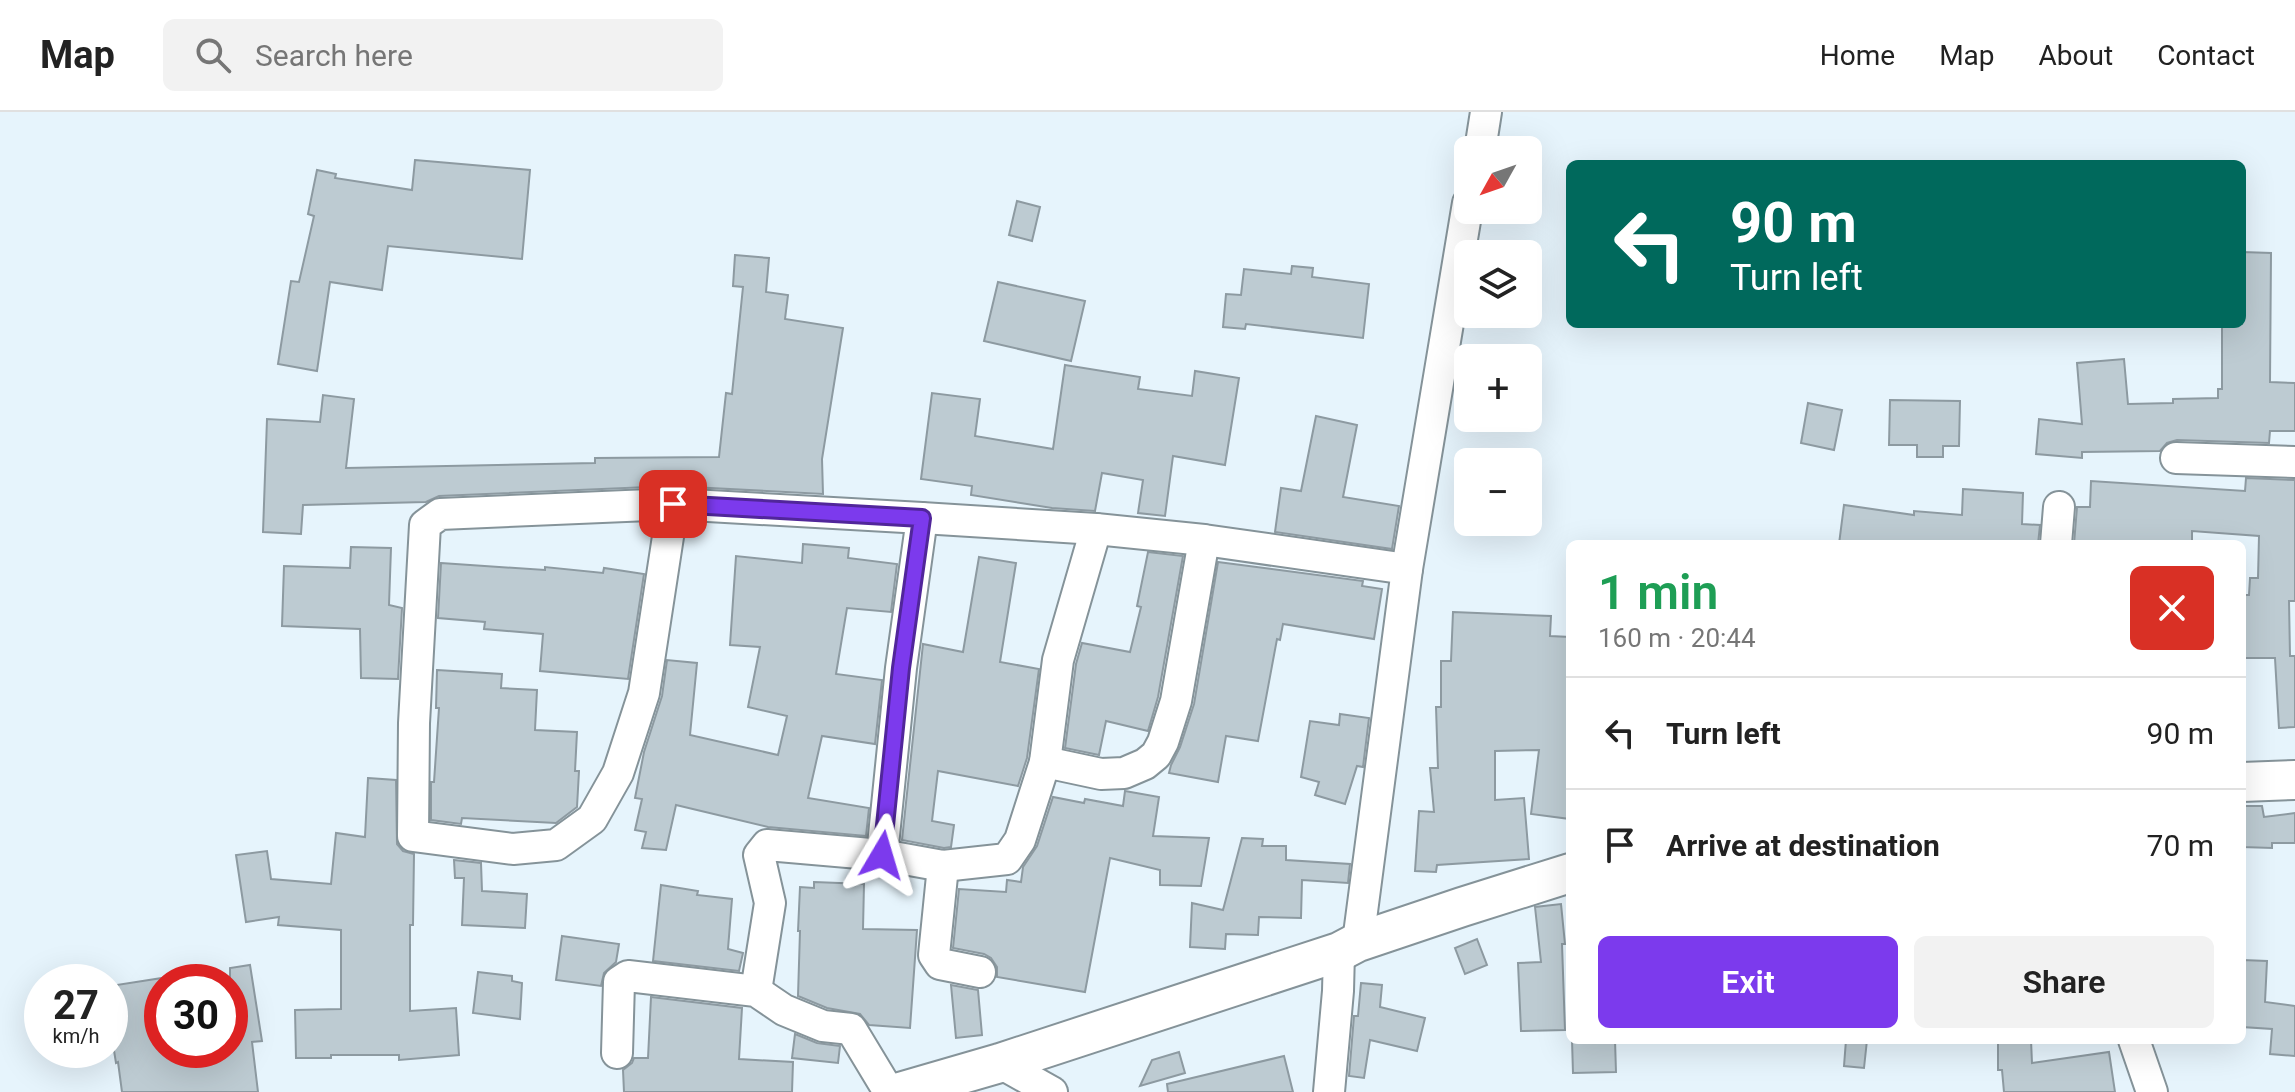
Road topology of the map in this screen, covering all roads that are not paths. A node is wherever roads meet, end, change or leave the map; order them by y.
1 (1464, 224) edge
2 (2176, 458) dead end
3 (2295, 462) edge
4 (673, 504) junction
5 (2059, 507) dead end
6 (922, 518) junction
7 (1096, 529) junction
8 (1204, 540) junction
9 (2056, 540) edge
10 (1407, 569) junction
11 (1045, 762) junction
12 (2295, 780) edge
13 (2246, 782) edge
14 (882, 855) junction
15 (943, 866) junction
16 (1566, 874) edge
17 (1348, 947) junction
18 (980, 972) dead end
19 (756, 991) junction
20 (2135, 1044) edge
21 (617, 1053) dead end
22 (1000, 1063) junction
23 (889, 1092) edge
24 (900, 1092) edge
25 (1052, 1092) edge
26 (1329, 1092) edge
27 (2152, 1092) edge

1 - 10 street
2 - 3 street
4 - 4 street
4 - 6 street
5 - 9 street
6 - 7 street
6 - 14 street
7 - 8 street
7 - 11 street
8 - 10 street
8 - 11 street
10 - 17 street
11 - 15 street
12 - 13 main road
14 - 15 street
14 - 19 street
15 - 18 street
16 - 17 main road
17 - 22 main road
17 - 26 street
19 - 21 street
19 - 23 street
20 - 27 street
22 - 24 main road
22 - 25 street

